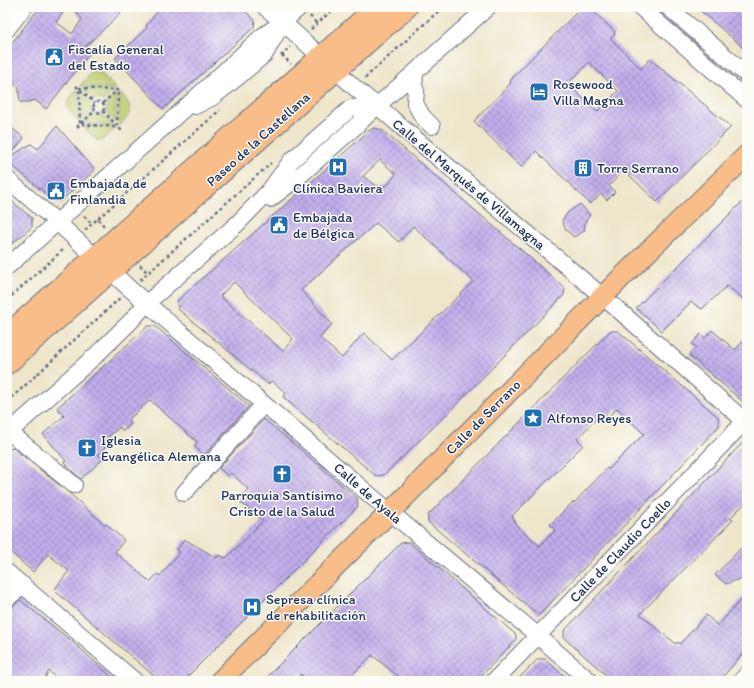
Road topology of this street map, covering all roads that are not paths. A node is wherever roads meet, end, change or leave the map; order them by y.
1 (24, 7) edge
2 (265, 7) edge
3 (300, 7) edge
4 (378, 7) edge
5 (406, 7) edge
6 (488, 7) edge
7 (640, 7) edge
8 (668, 7) tunnel mouth
9 (283, 22) junction
10 (664, 28) junction
11 (7, 29) edge
12 (687, 37) tunnel mouth
13 (328, 63) junction
14 (414, 73) junction
15 (747, 75) edge
16 (747, 100) edge
17 (377, 106) junction
18 (435, 122) dead end
19 (747, 155) edge
20 (7, 179) edge
21 (57, 222) junction
22 (103, 264) junction
23 (7, 267) edge
24 (603, 297) junction
25 (147, 303) junction
26 (7, 336) edge
27 (7, 362) edge
28 (264, 404) junction
29 (746, 421) edge
30 (8, 433) edge
31 (74, 485) dead end
32 (184, 493) dead end
33 (390, 512) junction
34 (7, 572) edge
35 (22, 585) junction
36 (7, 599) edge
37 (537, 635) junction
38 (747, 674) edge
39 (135, 681) edge
40 (220, 681) edge
41 (494, 681) edge
42 (590, 681) edge
43 (741, 681) edge

1 - 11 street
2 - 9 street, Calle del Marqués de Villamagna
3 - 9 street
4 - 13 highway, Paseo de la Castellana
5 - 13 highway, Paseo de la Castellana
6 - 14 street
7 - 10 street
8 - 15 street
9 - 13 street, Calle del Marqués de Villamagna
9 - 21 street
10 - 12 street
10 - 16 street
13 - 17 street, Calle del Marqués de Villamagna
13 - 22 highway, Paseo de la Castellana
14 - 17 street
14 - 18 street
17 - 24 street, Calle del Marqués de Villamagna
17 - 25 street
19 - 24 main road, Calle de Serrano
20 - 21 street
21 - 22 street
21 - 23 street
22 - 25 street
22 - 26 highway, Paseo de la Castellana
22 - 27 highway, Paseo de la Castellana
24 - 29 street, Calle del Marqués de Villamagna
24 - 33 main road, Calle de Serrano
25 - 28 street, Calle de Ayala
25 - 30 street
28 - 32 street
28 - 33 street, Calle de Ayala
29 - 37 street, Calle de Claudio Coello
30 - 31 street
33 - 37 street, Calle de Ayala
33 - 40 main road, Calle de Serrano
34 - 35 street
35 - 36 street
35 - 39 street
37 - 41 street, Calle de Claudio Coello
37 - 42 street, Calle de Ayala
38 - 43 street

